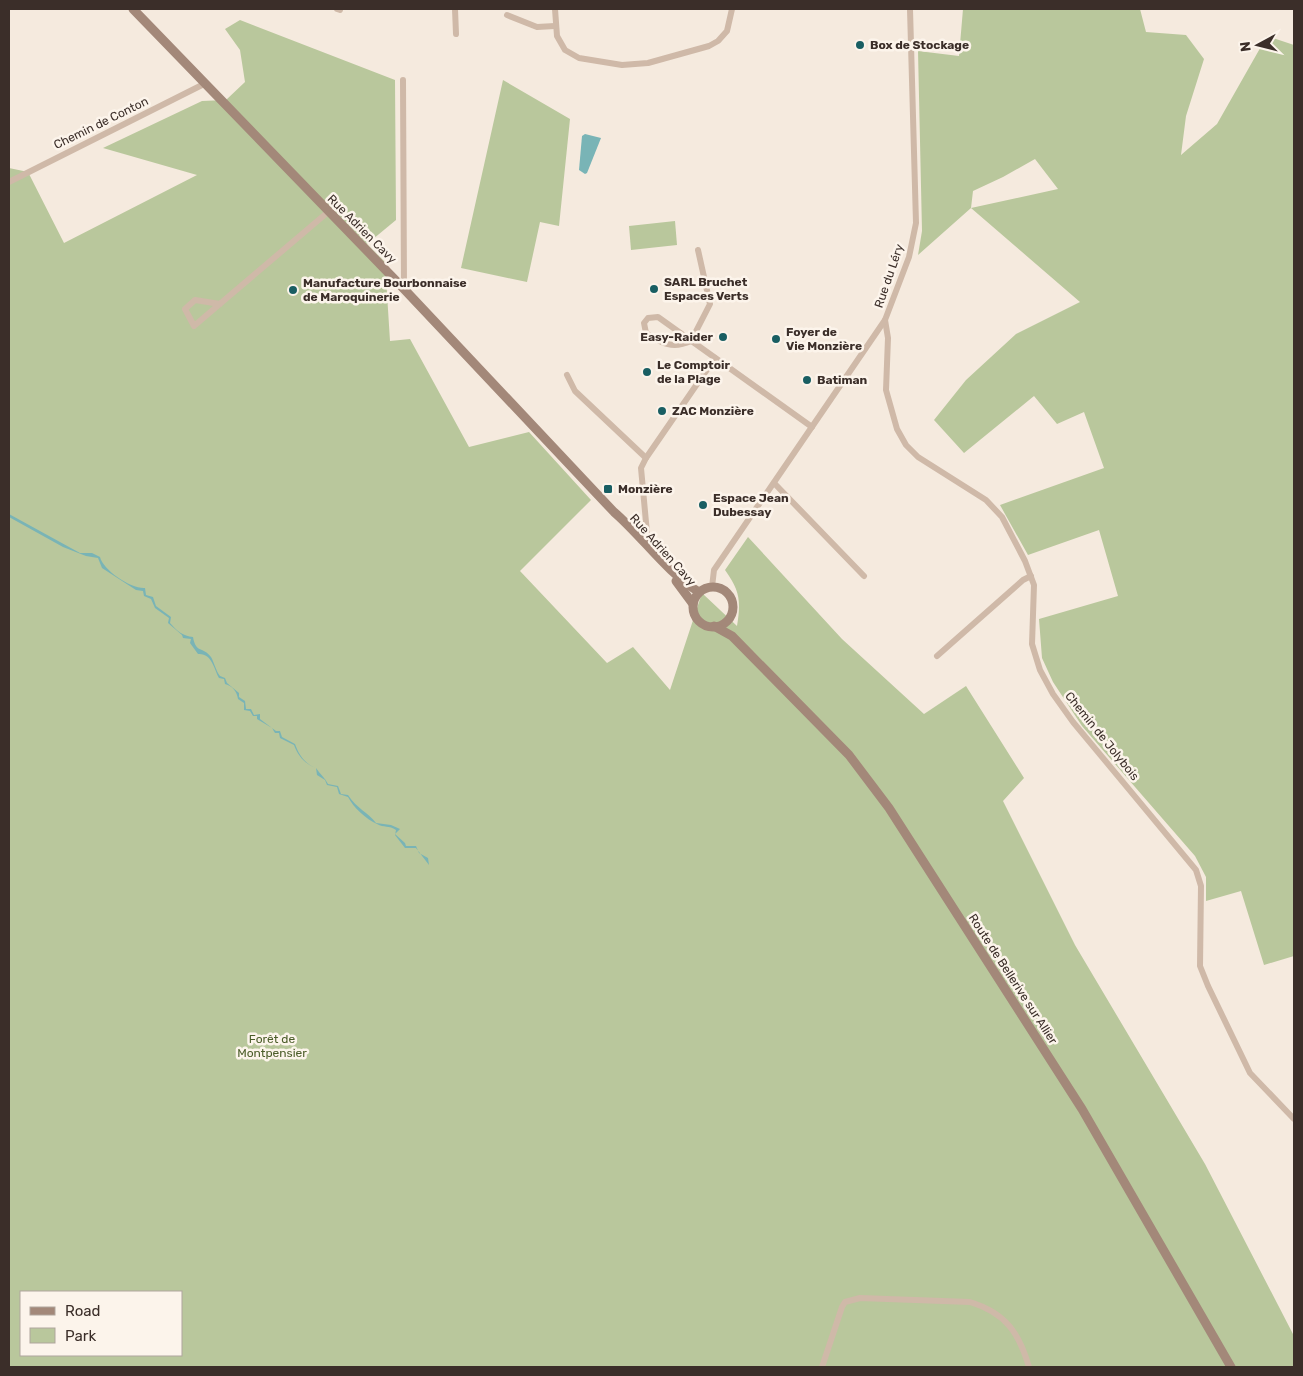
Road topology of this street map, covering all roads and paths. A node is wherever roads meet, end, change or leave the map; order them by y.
1 (133, 9) edge
2 (455, 9) edge
3 (555, 9) edge
4 (732, 9) edge
5 (910, 9) edge
6 (507, 15) dead end
7 (555, 26) junction
8 (456, 34) dead end
9 (403, 80) dead end
10 (204, 84) junction
11 (9, 182) edge
12 (328, 212) junction
13 (698, 250) dead end
14 (404, 289) junction
15 (220, 304) junction
16 (885, 320) junction
17 (691, 341) junction
18 (715, 358) junction
19 (567, 375) dead end
20 (812, 427) junction
21 (646, 458) junction
22 (774, 483) junction
23 (614, 512) junction
24 (645, 520) junction
25 (633, 529) junction
26 (648, 544) junction
27 (864, 576) dead end
28 (1031, 576) junction
29 (712, 587) junction
30 (699, 592) junction
31 (693, 604) junction
32 (727, 620) junction
33 (714, 626) junction
34 (732, 636) junction
35 (937, 656) dead end
36 (1294, 1119) edge
37 (822, 1367) edge
38 (1029, 1367) edge
39 (1231, 1367) edge

1 - 10 main road, Rue Adrien Cavy
2 - 8 street
3 - 7 street
4 - 7 street
5 - 16 street, Rue du Léry
6 - 7 street
9 - 14 street
10 - 11 street, Chemin de Conton
10 - 12 main road, Rue Adrien Cavy
12 - 14 main road, Rue Adrien Cavy
12 - 15 street
13 - 17 street
14 - 23 main road, Rue Adrien Cavy
15 - 15 street
16 - 20 street, Rue du Léry
16 - 28 street, Chemin de Jolybois
17 - 17 street
17 - 18 street
18 - 20 street
18 - 21 street
19 - 21 street
20 - 22 street, Rue du Léry
21 - 24 street
22 - 27 street
22 - 29 street, Rue du Léry
23 - 25 main road, Rue Adrien Cavy
23 - 31 main road, Rue Adrien Cavy
24 - 25 street
24 - 26 street
25 - 26 main road, Rue Adrien Cavy
26 - 30 main road, Rue Adrien Cavy
28 - 35 street
28 - 36 street, Chemin de Jolybois
29 - 30 main road
29 - 32 main road
30 - 31 main road
31 - 33 main road
32 - 33 main road
32 - 34 main road, Route de Bellerive sur Allier
33 - 34 main road, Route de Bellerive sur Allier
34 - 39 main road, Route de Bellerive sur Allier
37 - 38 street

